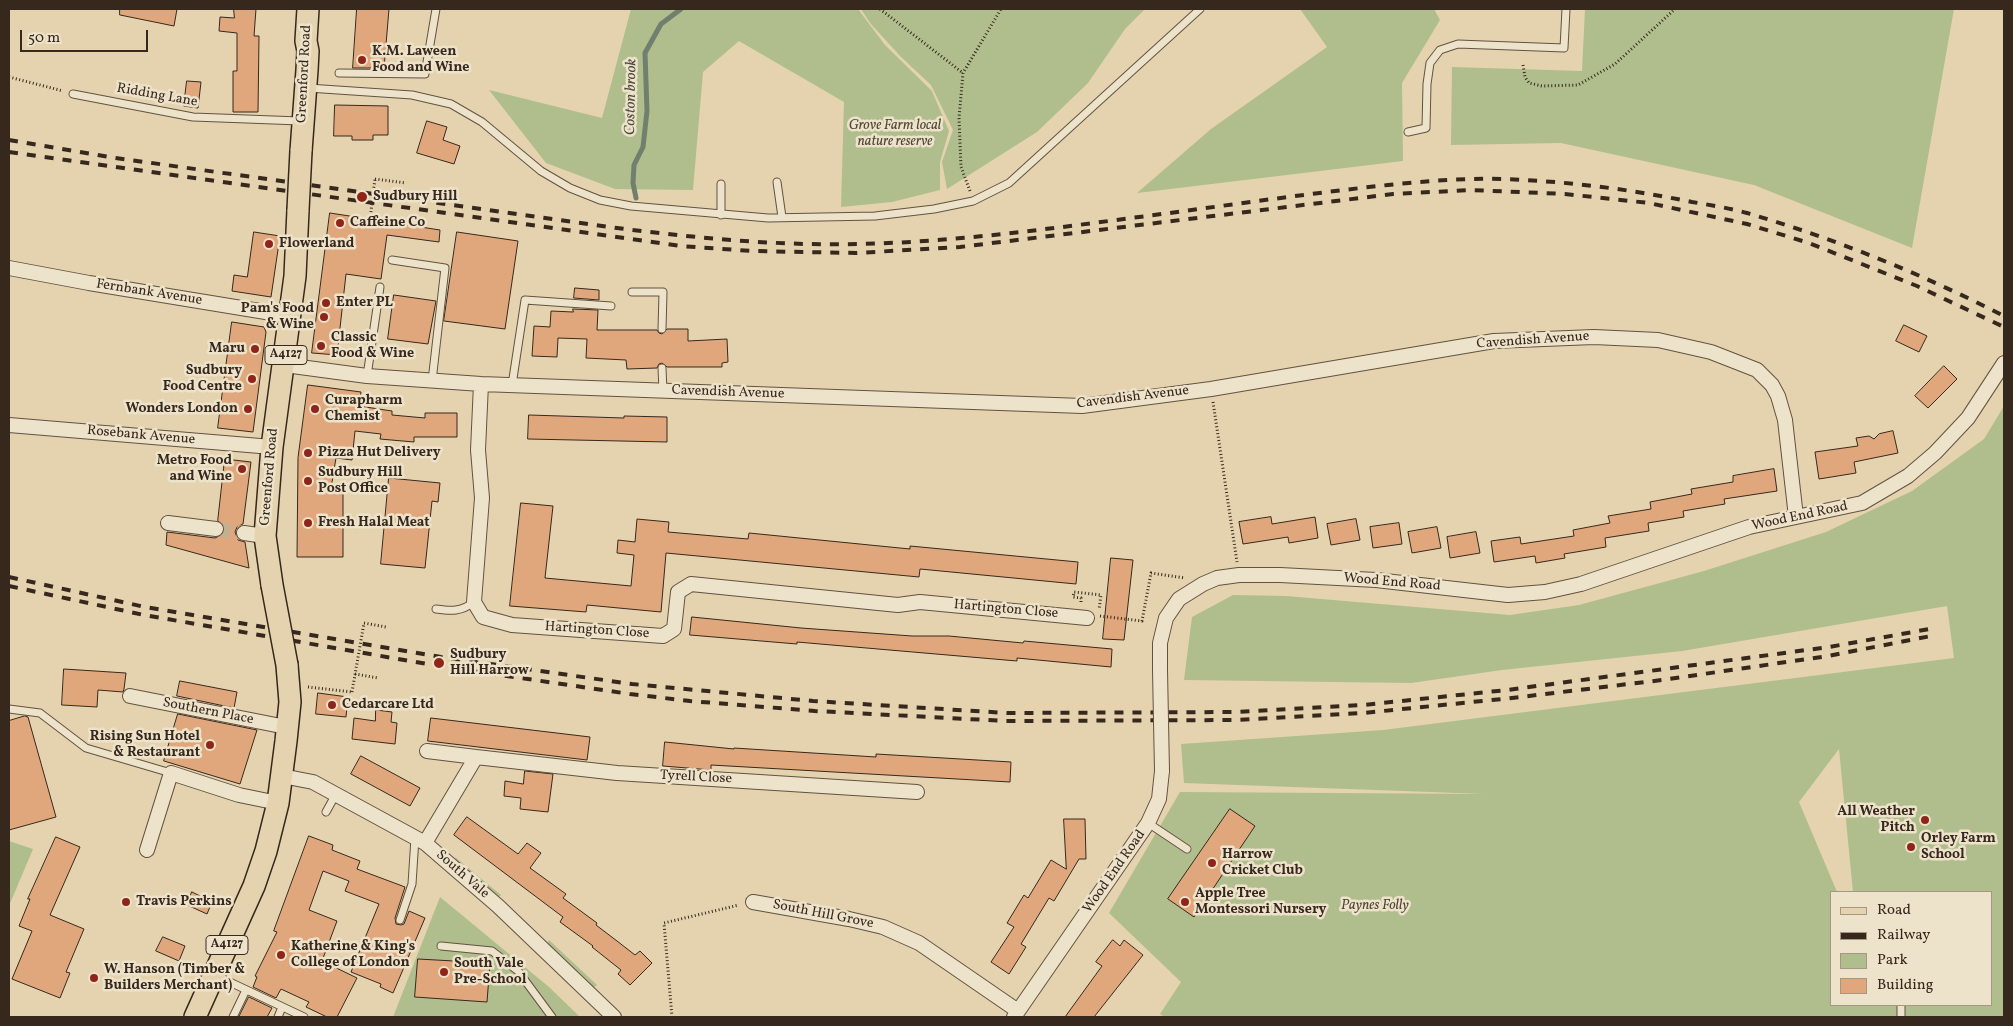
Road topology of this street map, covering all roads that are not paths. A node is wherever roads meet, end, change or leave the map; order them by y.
1 (308, 9) edge
2 (436, 9) edge
3 (1200, 9) edge
4 (1566, 9) edge
5 (340, 73) dead end
6 (305, 87) junction
7 (73, 94) road end
8 (303, 121) junction
9 (1408, 132) dead end
10 (777, 182) dead end
11 (721, 184) dead end
12 (721, 215) junction
13 (782, 217) junction
14 (392, 260) dead end
15 (9, 268) edge
16 (380, 287) dead end
17 (632, 292) dead end
18 (611, 306) dead end
19 (290, 316) junction
20 (662, 329) dead end
21 (284, 365) junction
22 (662, 368) dead end
23 (2001, 369) edge
24 (367, 376) junction
25 (432, 381) junction
26 (481, 384) junction
27 (512, 385) junction
28 (663, 391) junction
29 (9, 425) edge
30 (272, 447) junction
31 (1796, 517) junction
32 (168, 523) dead end
33 (216, 529) tunnel mouth
34 (244, 533) tunnel mouth
35 (265, 536) junction
36 (474, 602) junction
37 (436, 609) dead end
38 (1083, 617) road end
39 (130, 696) dead end
40 (9, 709) edge
41 (286, 727) junction
42 (427, 751) dead end
43 (476, 757) junction
44 (171, 774) junction
45 (282, 776) junction
46 (917, 792) dead end
47 (336, 794) junction
48 (278, 803) junction
49 (326, 812) dead end
50 (1148, 823) junction
51 (420, 840) junction
52 (1187, 849) dead end
53 (147, 850) dead end
54 (753, 902) road end
55 (400, 920) dead end
56 (441, 946) dead end
57 (214, 975) junction
58 (246, 990) junction
59 (282, 1007) junction
60 (1016, 1014) edge
61 (195, 1017) edge
62 (233, 1017) edge
63 (278, 1017) edge
64 (304, 1017) edge
65 (552, 1017) edge
66 (614, 1017) edge

1 - 6 main road, Greenford Road / A4127
2 - 5 lane
3 - 13 lane
4 - 9 lane
6 - 8 main road, Greenford Road / A4127
6 - 12 lane
7 - 8 lane, Ridding Lane
8 - 19 main road, Greenford Road / A4127, bridge
10 - 13 lane
11 - 12 lane
12 - 13 lane
14 - 25 lane
15 - 19 street, Fernbank Avenue
16 - 24 lane
17 - 20 lane
18 - 27 lane
19 - 21 main road, Greenford Road / A4127
21 - 24 street, Cavendish Avenue
21 - 30 main road, Greenford Road / A4127
22 - 28 lane
23 - 31 street, Wood End Road
24 - 25 street, Cavendish Avenue
25 - 26 street, Cavendish Avenue
26 - 27 street, Cavendish Avenue
26 - 36 street
27 - 28 street, Cavendish Avenue
28 - 31 street, Cavendish Avenue
29 - 30 street, Rosebank Avenue
30 - 35 main road, Greenford Road / A4127
31 - 50 street, Wood End Road, bridge
32 - 33 street
34 - 35 street
35 - 41 main road, Greenford Road / A4127, bridge
36 - 37 lane
36 - 38 street, Hartington Close
39 - 41 street, Southern Place
40 - 44 lane
41 - 45 main road, Greenford Road / A4127
42 - 43 street, Tyrell Close
43 - 46 street, Tyrell Close
43 - 51 street
44 - 48 street
44 - 53 street
45 - 47 street, South Vale
45 - 48 main road, Greenford Road / A4127
47 - 49 lane
47 - 51 street, South Vale
48 - 57 main road, Greenford Road / A4127
50 - 52 lane
50 - 60 street, Wood End Road
51 - 55 lane
51 - 66 street, South Vale
54 - 60 street, South Hill Grove
56 - 65 lane
57 - 58 lane
57 - 61 main road, Greenford Road / A4127
58 - 59 lane
58 - 62 lane
59 - 63 lane
59 - 64 lane

